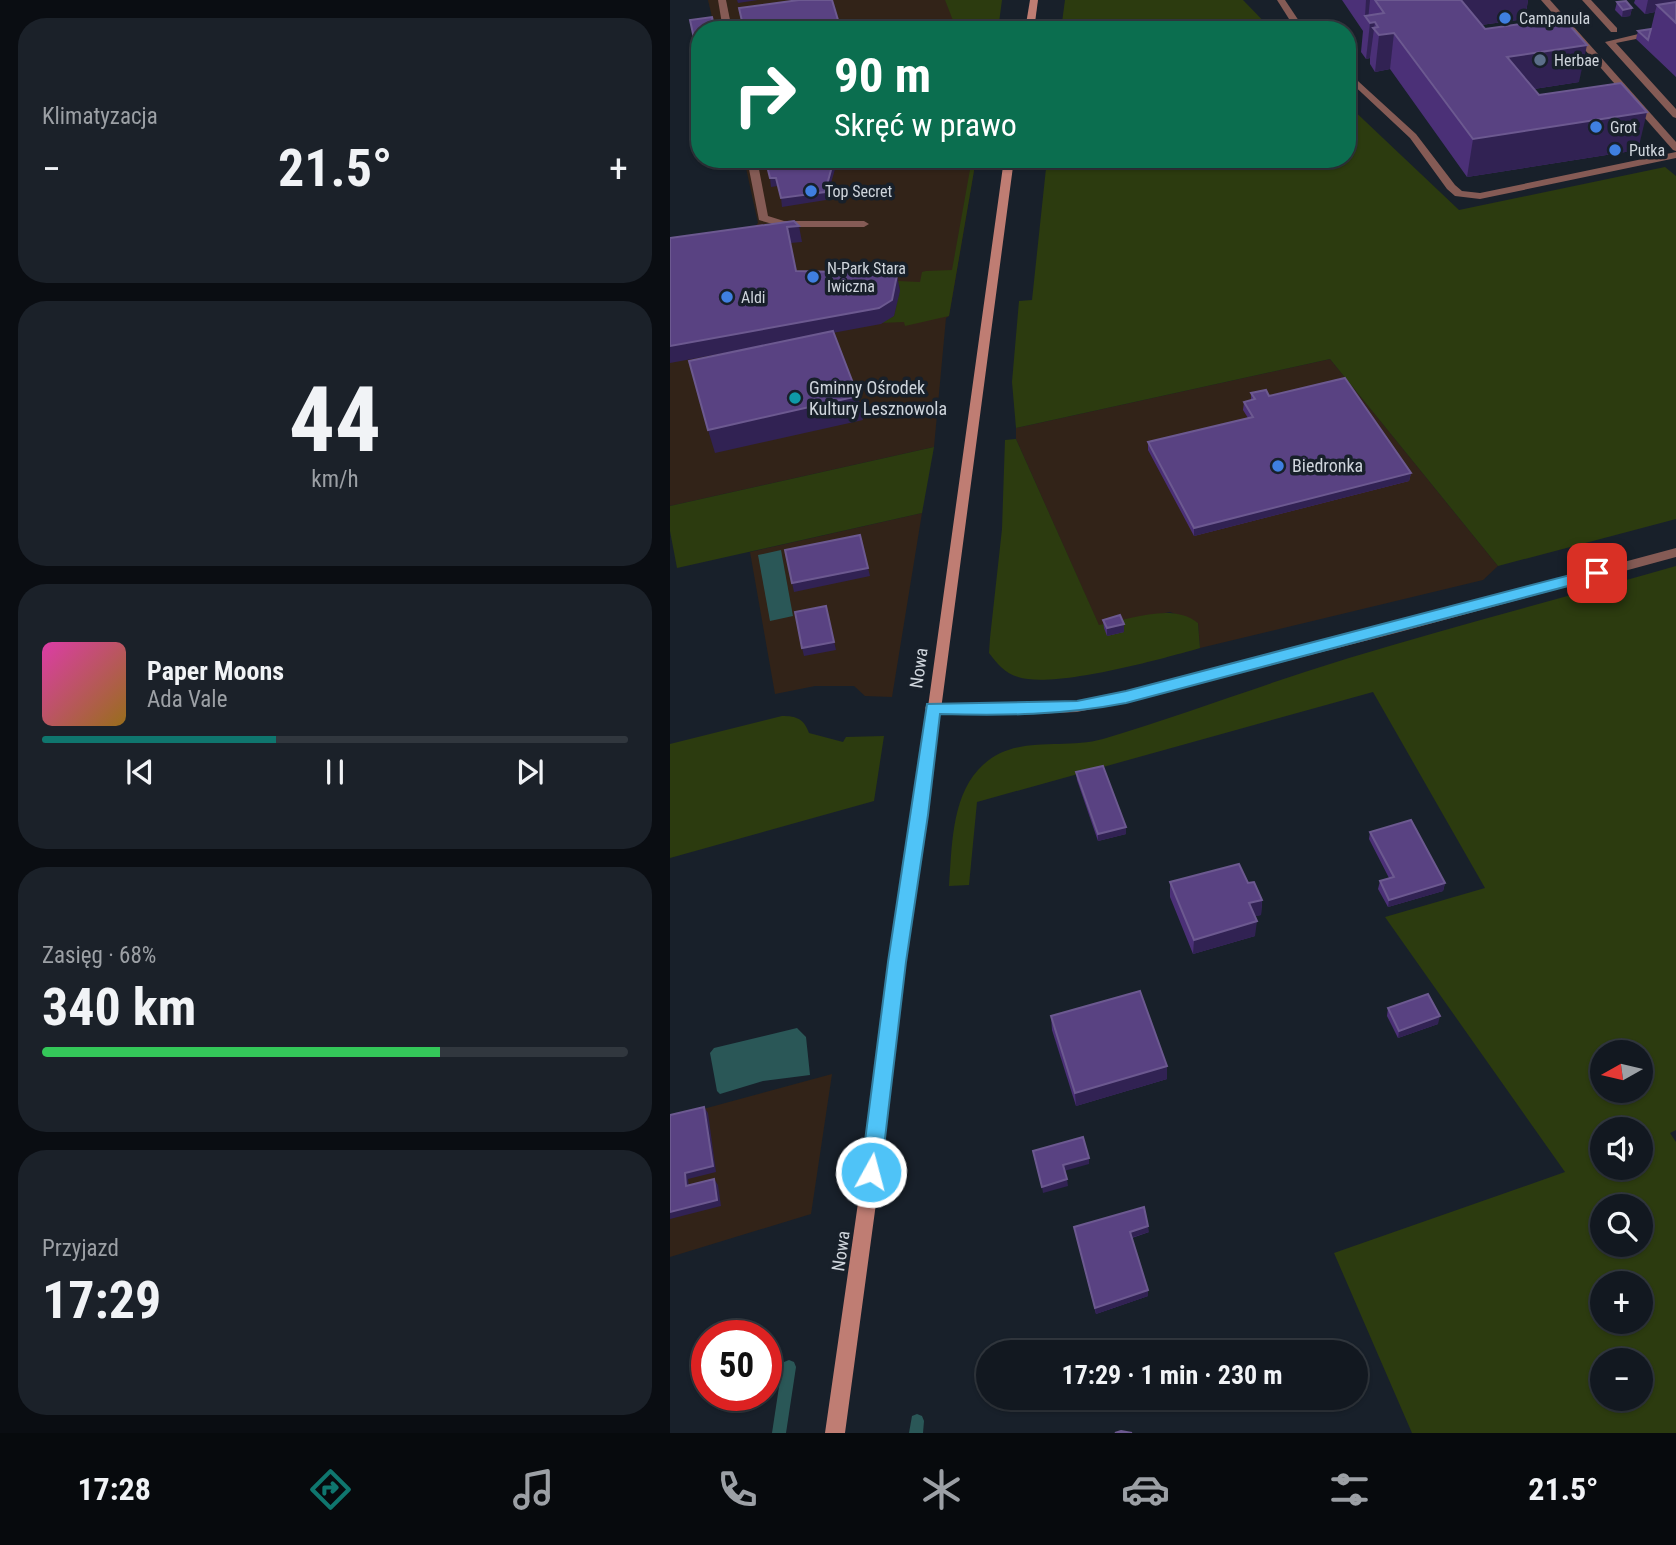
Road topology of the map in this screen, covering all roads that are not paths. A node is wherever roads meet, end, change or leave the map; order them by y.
1 (722, 0) edge
2 (1034, 0) edge
3 (1281, 0) edge
4 (1545, 0) edge
5 (1586, 0) edge
6 (726, 21) edge
7 (1030, 21) edge
8 (1295, 21) edge
9 (1676, 28) edge
10 (1614, 30) dead end
11 (1356, 82) edge
12 (1676, 115) edge
13 (1674, 143) edge
14 (1676, 155) edge
15 (754, 168) edge
16 (1008, 168) edge
17 (864, 224) dead end
18 (1676, 552) edge
19 (932, 708) junction
20 (835, 1433) edge

1 - 6 street
2 - 7 main road
3 - 8 street
4 - 13 street
5 - 10 street
9 - 12 street
11 - 14 street
15 - 17 street
16 - 19 main road, Nowa
18 - 19 street
19 - 20 main road, Nowa

